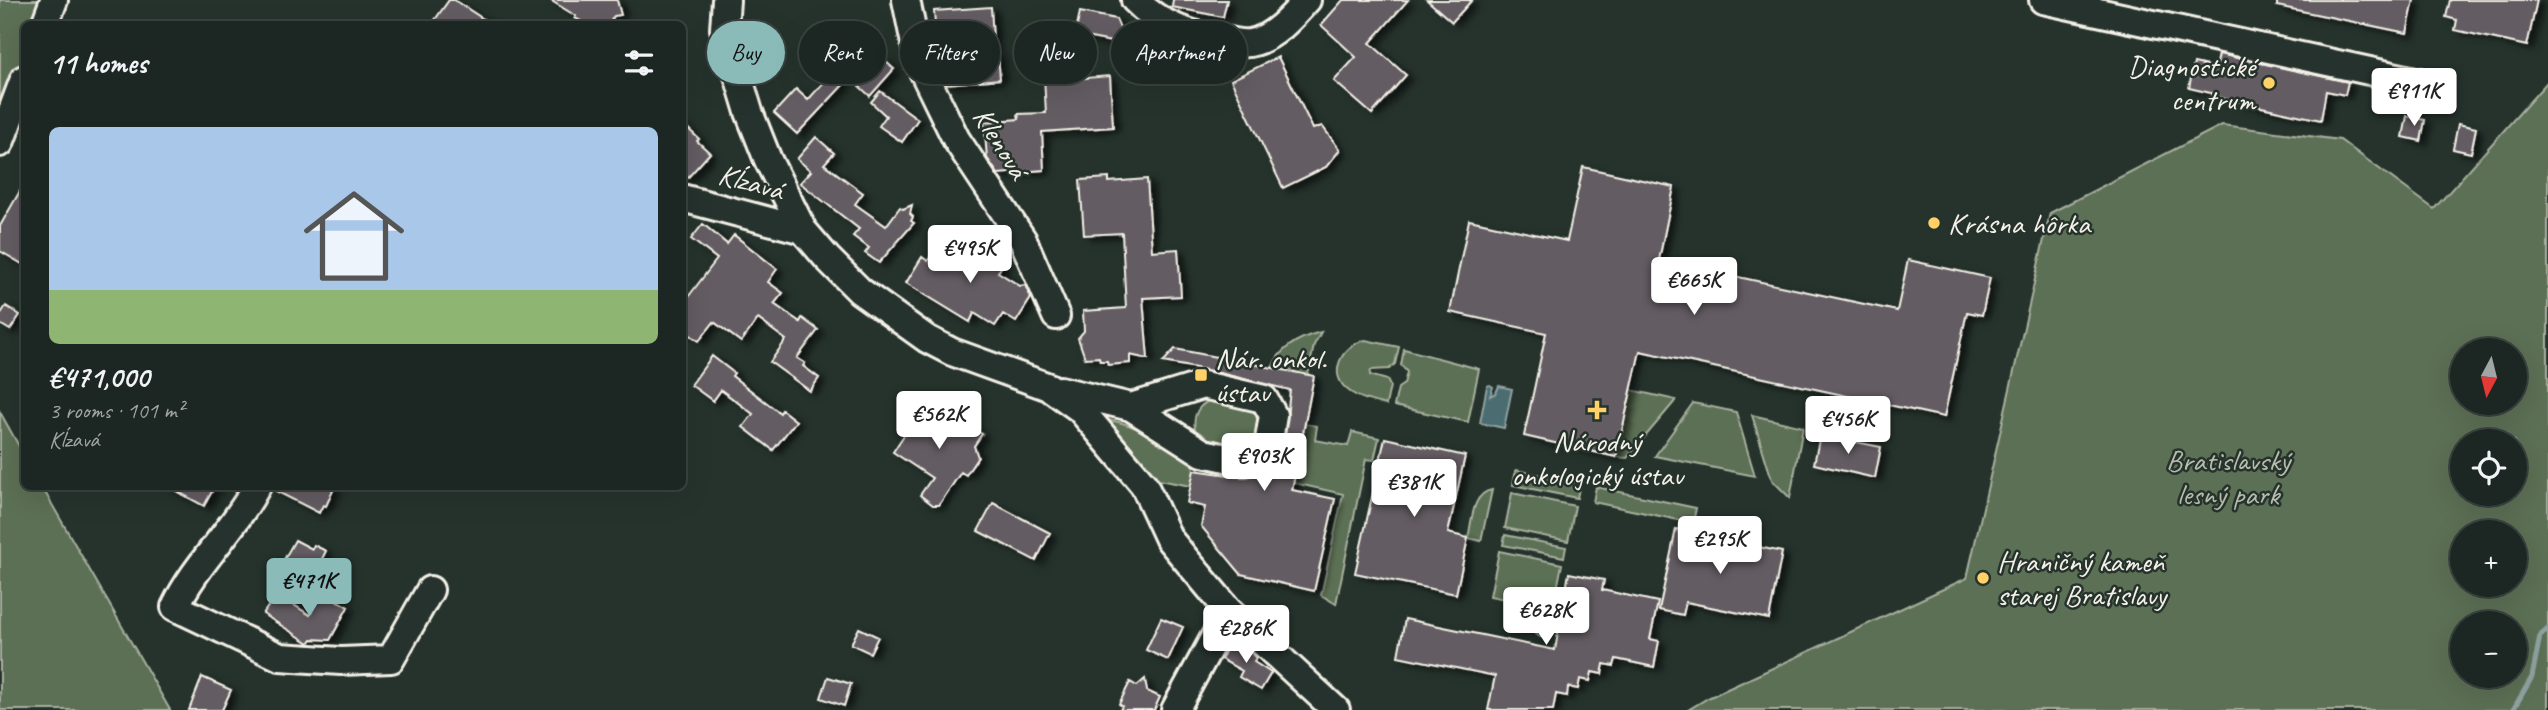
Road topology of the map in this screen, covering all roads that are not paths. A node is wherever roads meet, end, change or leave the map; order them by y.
1 (54, 0) edge
2 (726, 0) edge
3 (906, 0) edge
4 (1135, 0) edge
5 (1307, 0) edge
6 (2043, 0) edge
7 (46, 21) edge
8 (2420, 82) dead end
9 (21, 87) edge
10 (0, 143) edge
11 (686, 199) edge
12 (803, 230) junction
13 (1056, 316) dead end
14 (1049, 387) junction
15 (1131, 407) junction
16 (255, 490) edge
17 (430, 590) dead end
18 (1229, 611) junction
19 (1175, 710) edge
20 (1336, 710) edge

1 - 7 street
2 - 12 street
3 - 13 street, Klenová
4 - 5 street
6 - 8 street
9 - 10 street
11 - 12 street, Kĺzavá
12 - 14 street
14 - 15 street
14 - 18 street
15 - 15 street
16 - 17 street
18 - 19 street
18 - 20 street

